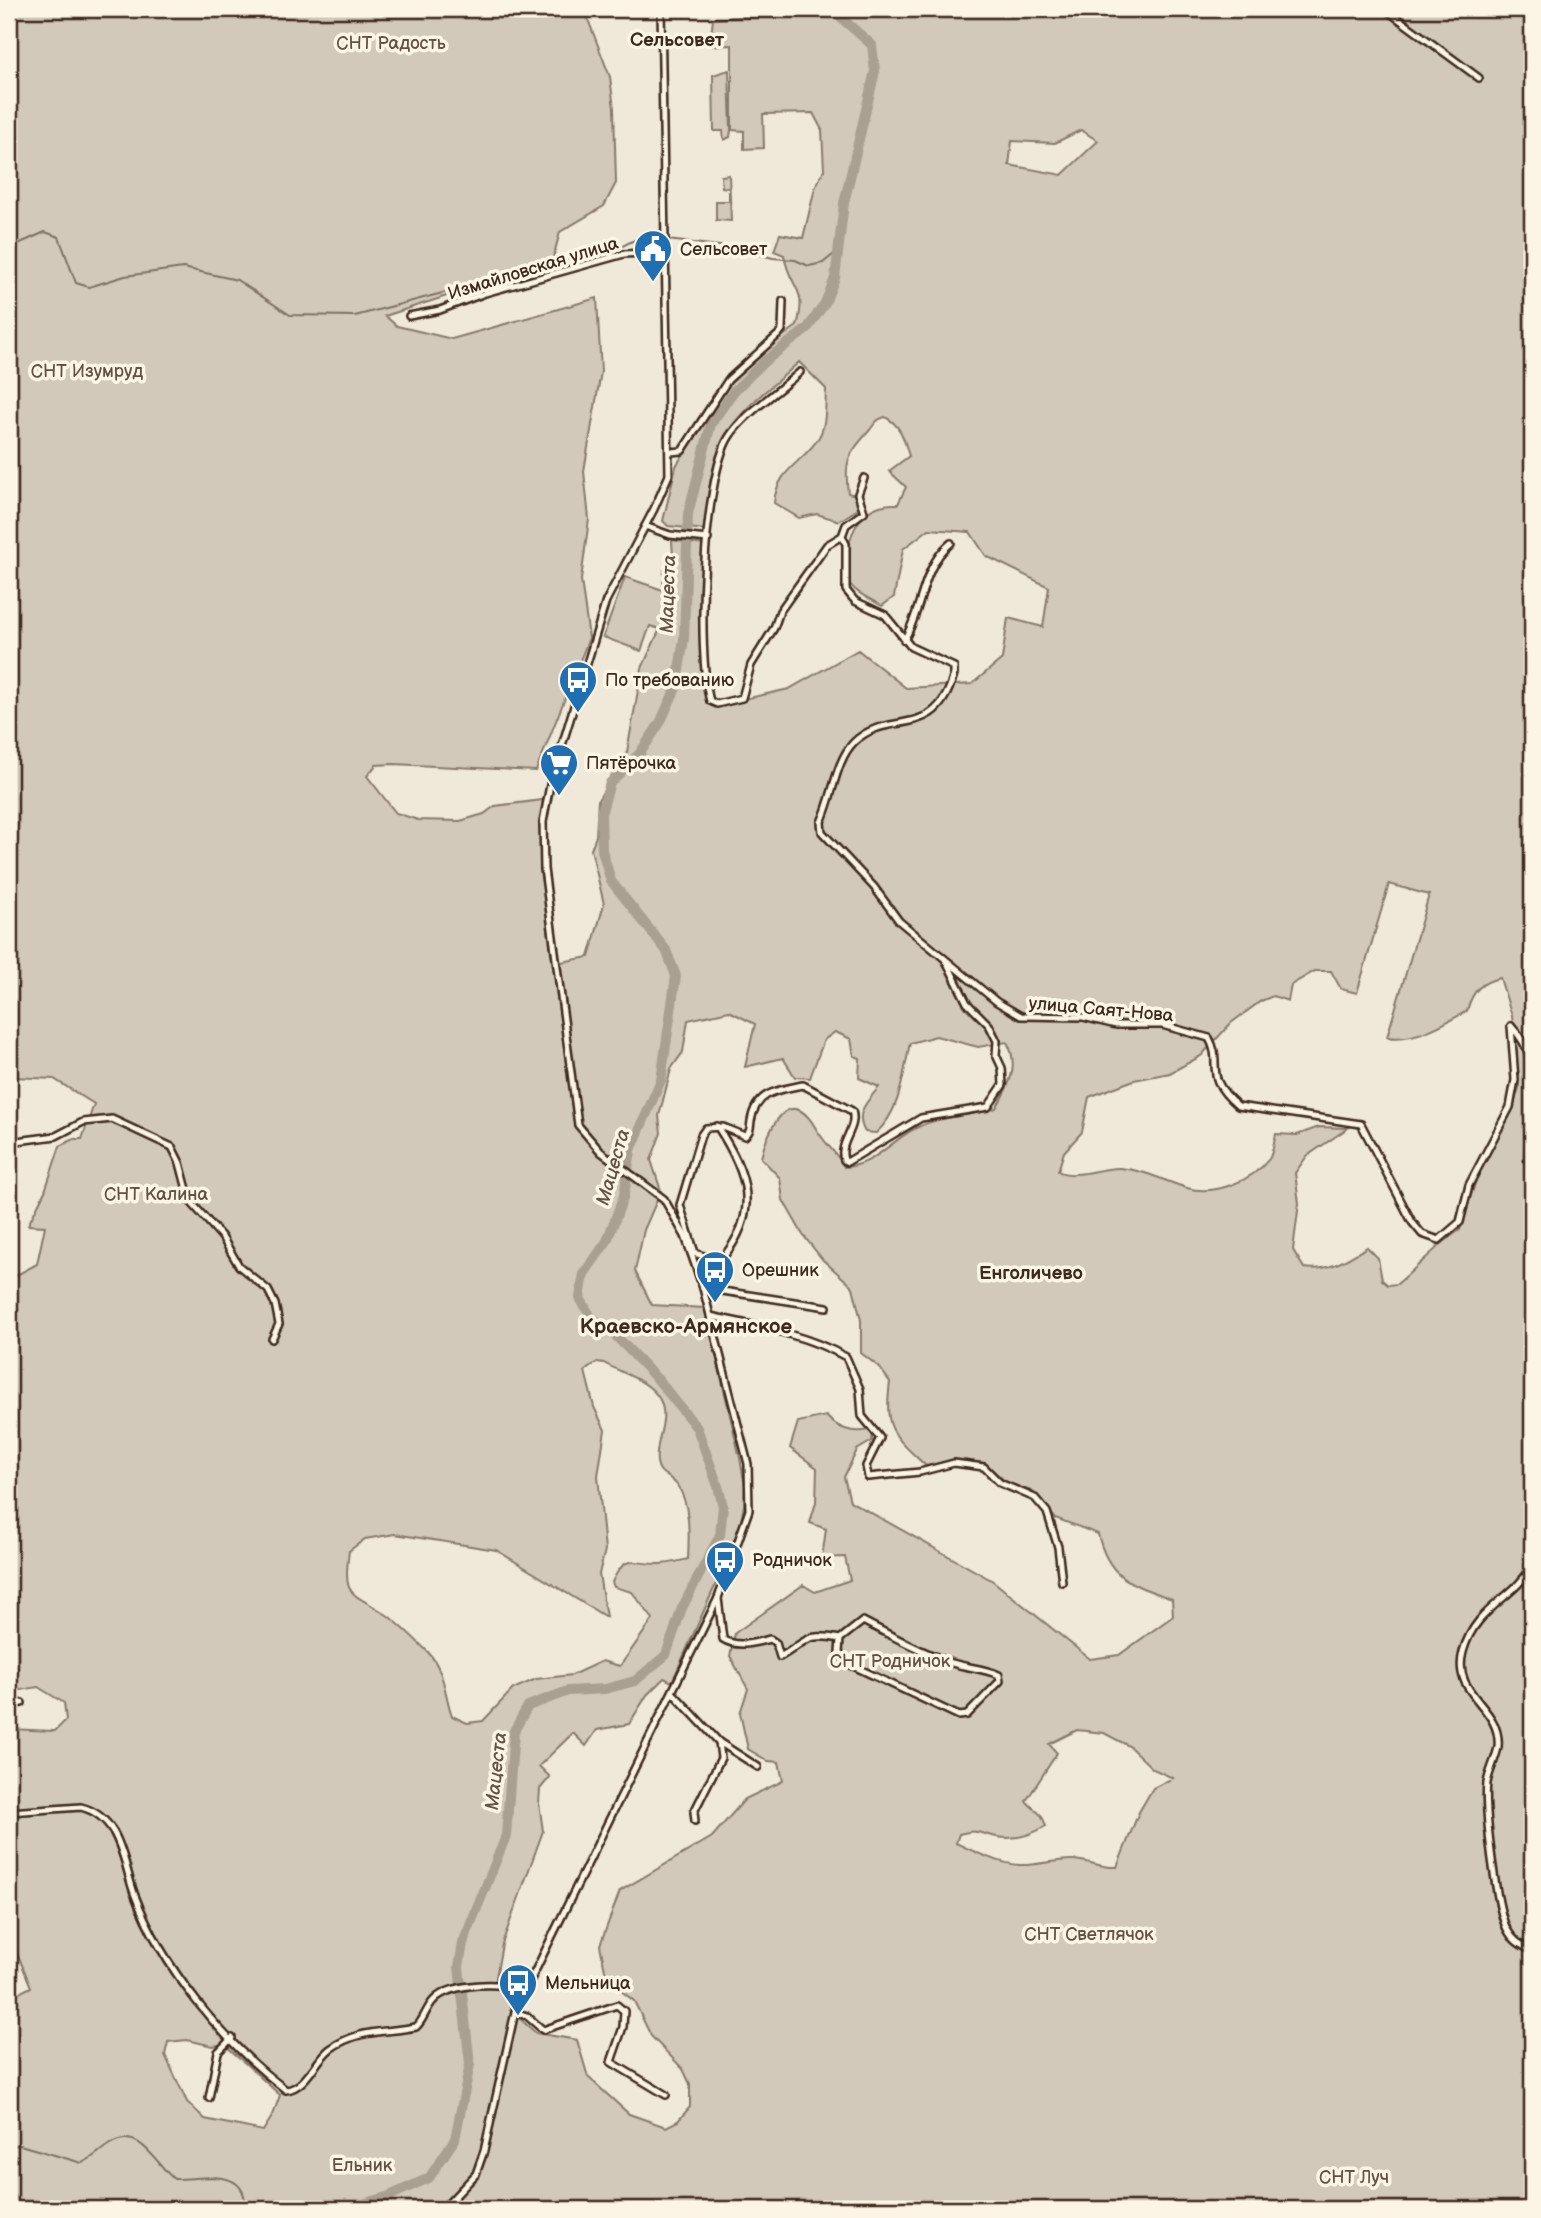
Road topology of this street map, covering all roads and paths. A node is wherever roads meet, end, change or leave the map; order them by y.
1 (661, 9) edge
2 (1385, 9) edge
3 (1479, 78) dead end
4 (666, 249) junction
5 (783, 301) dead end
6 (409, 316) dead end
7 (800, 372) dead end
8 (670, 452) junction
9 (864, 478) dead end
10 (645, 526) junction
11 (842, 537) junction
12 (708, 538) junction
13 (951, 543) dead end
14 (904, 640) junction
15 (945, 958) junction
16 (1532, 1095) edge
17 (1532, 1117) edge
18 (717, 1126) junction
19 (9, 1142) edge
20 (1532, 1192) edge
21 (693, 1253) junction
22 (703, 1288) junction
23 (827, 1307) dead end
24 (710, 1316) junction
25 (272, 1339) dead end
26 (1532, 1566) edge
27 (1062, 1582) dead end
28 (718, 1598) junction
29 (840, 1639) junction
30 (673, 1693) junction
31 (22, 1703) dead end
32 (9, 1705) edge
33 (719, 1742) junction
34 (758, 1767) dead end
35 (9, 1812) edge
36 (695, 1821) dead end
37 (1532, 1951) edge
38 (524, 1992) junction
39 (515, 2012) junction
40 (232, 2038) junction
41 (666, 2095) dead end
42 (209, 2098) dead end
43 (443, 2209) edge

1 - 4 street
2 - 3 street
4 - 6 street, Измайловская улица
4 - 8 street
5 - 8 street
7 - 12 street
8 - 10 street
9 - 11 street
10 - 12 street
10 - 21 street
11 - 12 street
11 - 14 street, улица Саят-Нова
13 - 14 street
14 - 15 street, улица Саят-Нова
15 - 16 street, улица Саят-Нова
15 - 18 street
17 - 20 street
18 - 21 street
18 - 21 street
19 - 25 street
21 - 22 street
22 - 23 street
22 - 24 street
24 - 27 street
24 - 28 street
26 - 37 street
28 - 29 street
28 - 30 street
29 - 29 street
30 - 33 street
30 - 38 street
31 - 32 street
33 - 34 street
33 - 36 street
35 - 40 street
38 - 39 street
38 - 40 street
39 - 41 street
39 - 43 street
40 - 42 street

